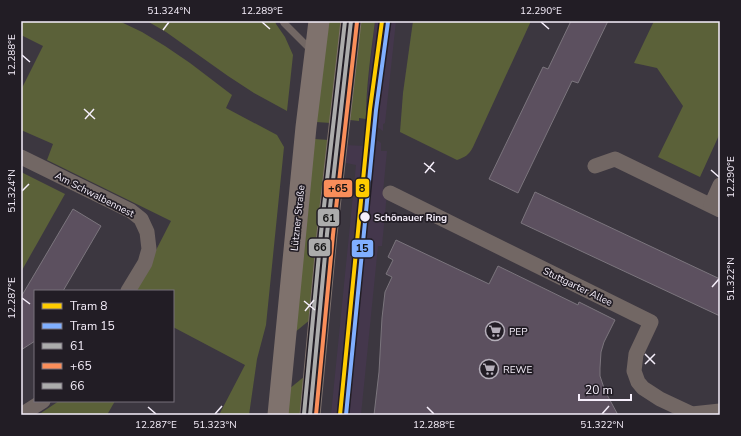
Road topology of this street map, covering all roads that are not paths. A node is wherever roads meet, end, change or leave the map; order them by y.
1 (283, 21) edge
2 (319, 21) edge
3 (351, 21) edge
4 (314, 54) junction
5 (21, 157) edge
6 (595, 166) dead end
7 (720, 185) edge
8 (390, 193) dead end
9 (715, 208) edge
10 (129, 290) edge
11 (41, 402) edge
12 (720, 412) edge
13 (21, 415) edge
14 (278, 415) edge
15 (310, 415) edge
16 (692, 415) edge

1 - 4 lane
2 - 4 main road, Lützner Straße
3 - 15 main road
4 - 14 main road, Lützner Straße
5 - 10 street, Am Schwalbennest
6 - 9 street
7 - 9 street
8 - 16 street, Stuttgarter Allee
11 - 13 street
12 - 16 street, Stuttgarter Allee

